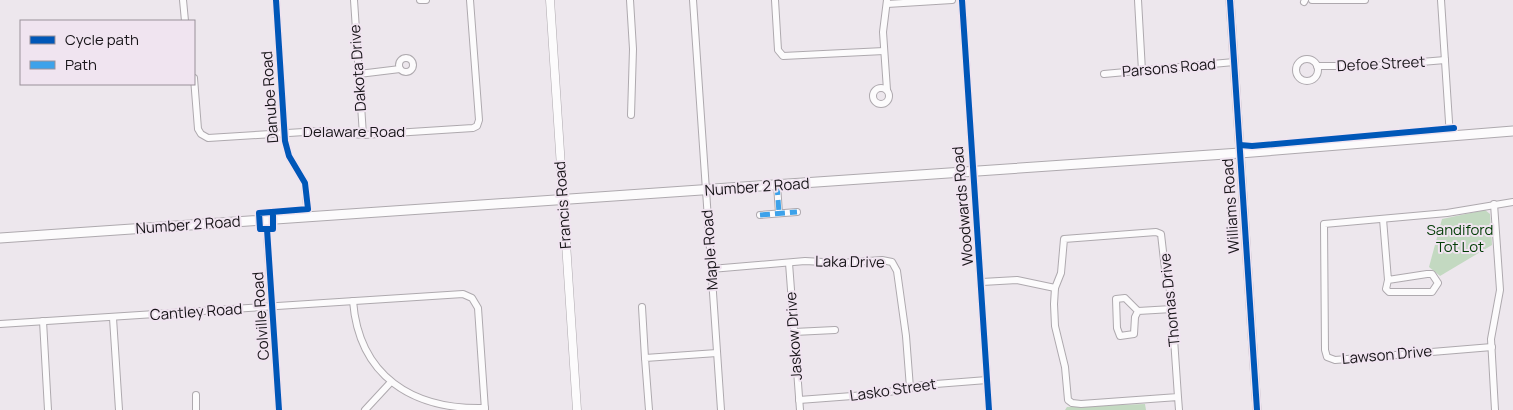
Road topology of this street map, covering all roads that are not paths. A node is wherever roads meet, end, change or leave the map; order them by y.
1 (183, 0) edge
2 (276, 0) edge
3 (354, 0) edge
4 (420, 0) edge
5 (426, 0) edge
6 (470, 0) edge
7 (550, 0) edge
8 (630, 0) edge
9 (693, 0) edge
10 (775, 0) edge
11 (952, 0) edge
12 (962, 0) edge
13 (1138, 0) edge
14 (1230, 0) edge
15 (1312, 0) edge
16 (1365, 0) edge
17 (1441, 0) edge
18 (887, 2) edge
19 (185, 20) edge
20 (884, 51) junction
21 (1445, 60) junction
22 (1234, 62) junction
23 (1317, 66) dead end
24 (400, 69) dead end
25 (1142, 71) junction
26 (358, 74) junction
27 (1104, 74) dead end
28 (194, 85) edge
29 (887, 90) dead end
30 (630, 115) dead end
31 (1513, 131) edge
32 (285, 133) junction
33 (363, 135) junction
34 (1450, 137) junction
35 (1240, 153) junction
36 (973, 172) junction
37 (777, 185) junction
38 (706, 190) junction
39 (563, 200) junction
40 (1513, 202) edge
41 (1494, 204) junction
42 (797, 212) dead end
43 (779, 213) junction
44 (760, 215) dead end
45 (308, 216) junction
46 (1384, 219) junction
47 (266, 220) junction
48 (0, 238) edge
49 (789, 263) junction
50 (712, 269) junction
51 (1388, 280) junction
52 (982, 282) junction
53 (1055, 288) junction
54 (354, 301) junction
55 (272, 306) junction
56 (642, 307) dead end
57 (1172, 309) junction
58 (1138, 311) junction
59 (113, 318) junction
60 (43, 321) junction
61 (0, 324) edge
62 (836, 330) dead end
63 (794, 332) junction
64 (1492, 347) junction
65 (717, 352) junction
66 (645, 358) junction
67 (987, 380) junction
68 (390, 383) junction
69 (910, 388) junction
70 (196, 395) dead end
71 (1178, 397) junction
72 (799, 400) junction
73 (485, 409) edge
74 (48, 410) edge
75 (119, 410) edge
76 (196, 410) edge
77 (279, 410) edge
78 (365, 410) edge
79 (577, 410) edge
80 (649, 410) edge
81 (721, 410) edge
82 (800, 410) edge
83 (990, 410) edge
84 (1179, 410) edge
85 (1257, 410) edge
86 (1495, 410) edge

1 - 19 street
2 - 32 street, Danube Road
3 - 26 street, Dakota Drive
4 - 5 street
6 - 33 street, Delaware Road
7 - 39 street, Francis Road
8 - 30 street
9 - 38 street, Maple Road
10 - 20 street
11 - 18 street
12 - 36 street, Woodwards Road
13 - 25 street
14 - 22 street, Williams Road
15 - 16 street
17 - 21 street
18 - 20 street
20 - 29 street
21 - 23 street, Defoe Street
21 - 34 street
22 - 25 street, Parsons Road
22 - 35 street, Williams Road
24 - 26 street
25 - 27 street, Parsons Road
26 - 33 street, Dakota Drive
28 - 32 street, Delaware Road
31 - 34 main road, Number 2 Road
32 - 33 street, Delaware Road
32 - 45 street, Danube Road
34 - 35 main road, Number 2 Road
35 - 36 main road, Number 2 Road
35 - 85 street, Williams Road
36 - 37 main road, Number 2 Road
36 - 52 street, Woodwards Road
37 - 38 main road, Number 2 Road
37 - 43 street
38 - 39 main road, Number 2 Road
38 - 50 street, Maple Road
39 - 45 main road, Number 2 Road
39 - 79 street, Francis Road
40 - 41 street
41 - 46 street
41 - 64 street
42 - 43 street
43 - 44 street
45 - 47 main road, Number 2 Road
46 - 51 street
46 - 64 street, Lawson Drive
47 - 48 main road, Number 2 Road
47 - 55 street, Colville Road
49 - 50 street, Laka Drive
49 - 63 street, Jaskow Drive
49 - 69 street, Laka Drive
50 - 65 street, Maple Road
51 - 51 street
52 - 53 street
52 - 67 street, Woodwards Road
53 - 57 street, Thomas Drive
53 - 71 street
54 - 55 street, Cantley Road
54 - 68 street
54 - 73 street, Cantley Road
55 - 59 street, Cantley Road
55 - 77 street, Colville Road
56 - 66 street
57 - 58 street
57 - 71 street, Thomas Drive
58 - 58 street
59 - 60 street, Cantley Road
59 - 75 street
60 - 61 street, Cantley Road
60 - 74 street
62 - 63 street
63 - 72 street, Jaskow Drive
64 - 86 street
65 - 66 street
65 - 81 street, Maple Road
66 - 80 street
67 - 69 street, Lasko Street
67 - 83 street, Woodwards Road
68 - 73 street
68 - 78 street
69 - 72 street, Lasko Street
70 - 76 street
71 - 84 street, Thomas Drive
72 - 82 street, Jaskow Drive

